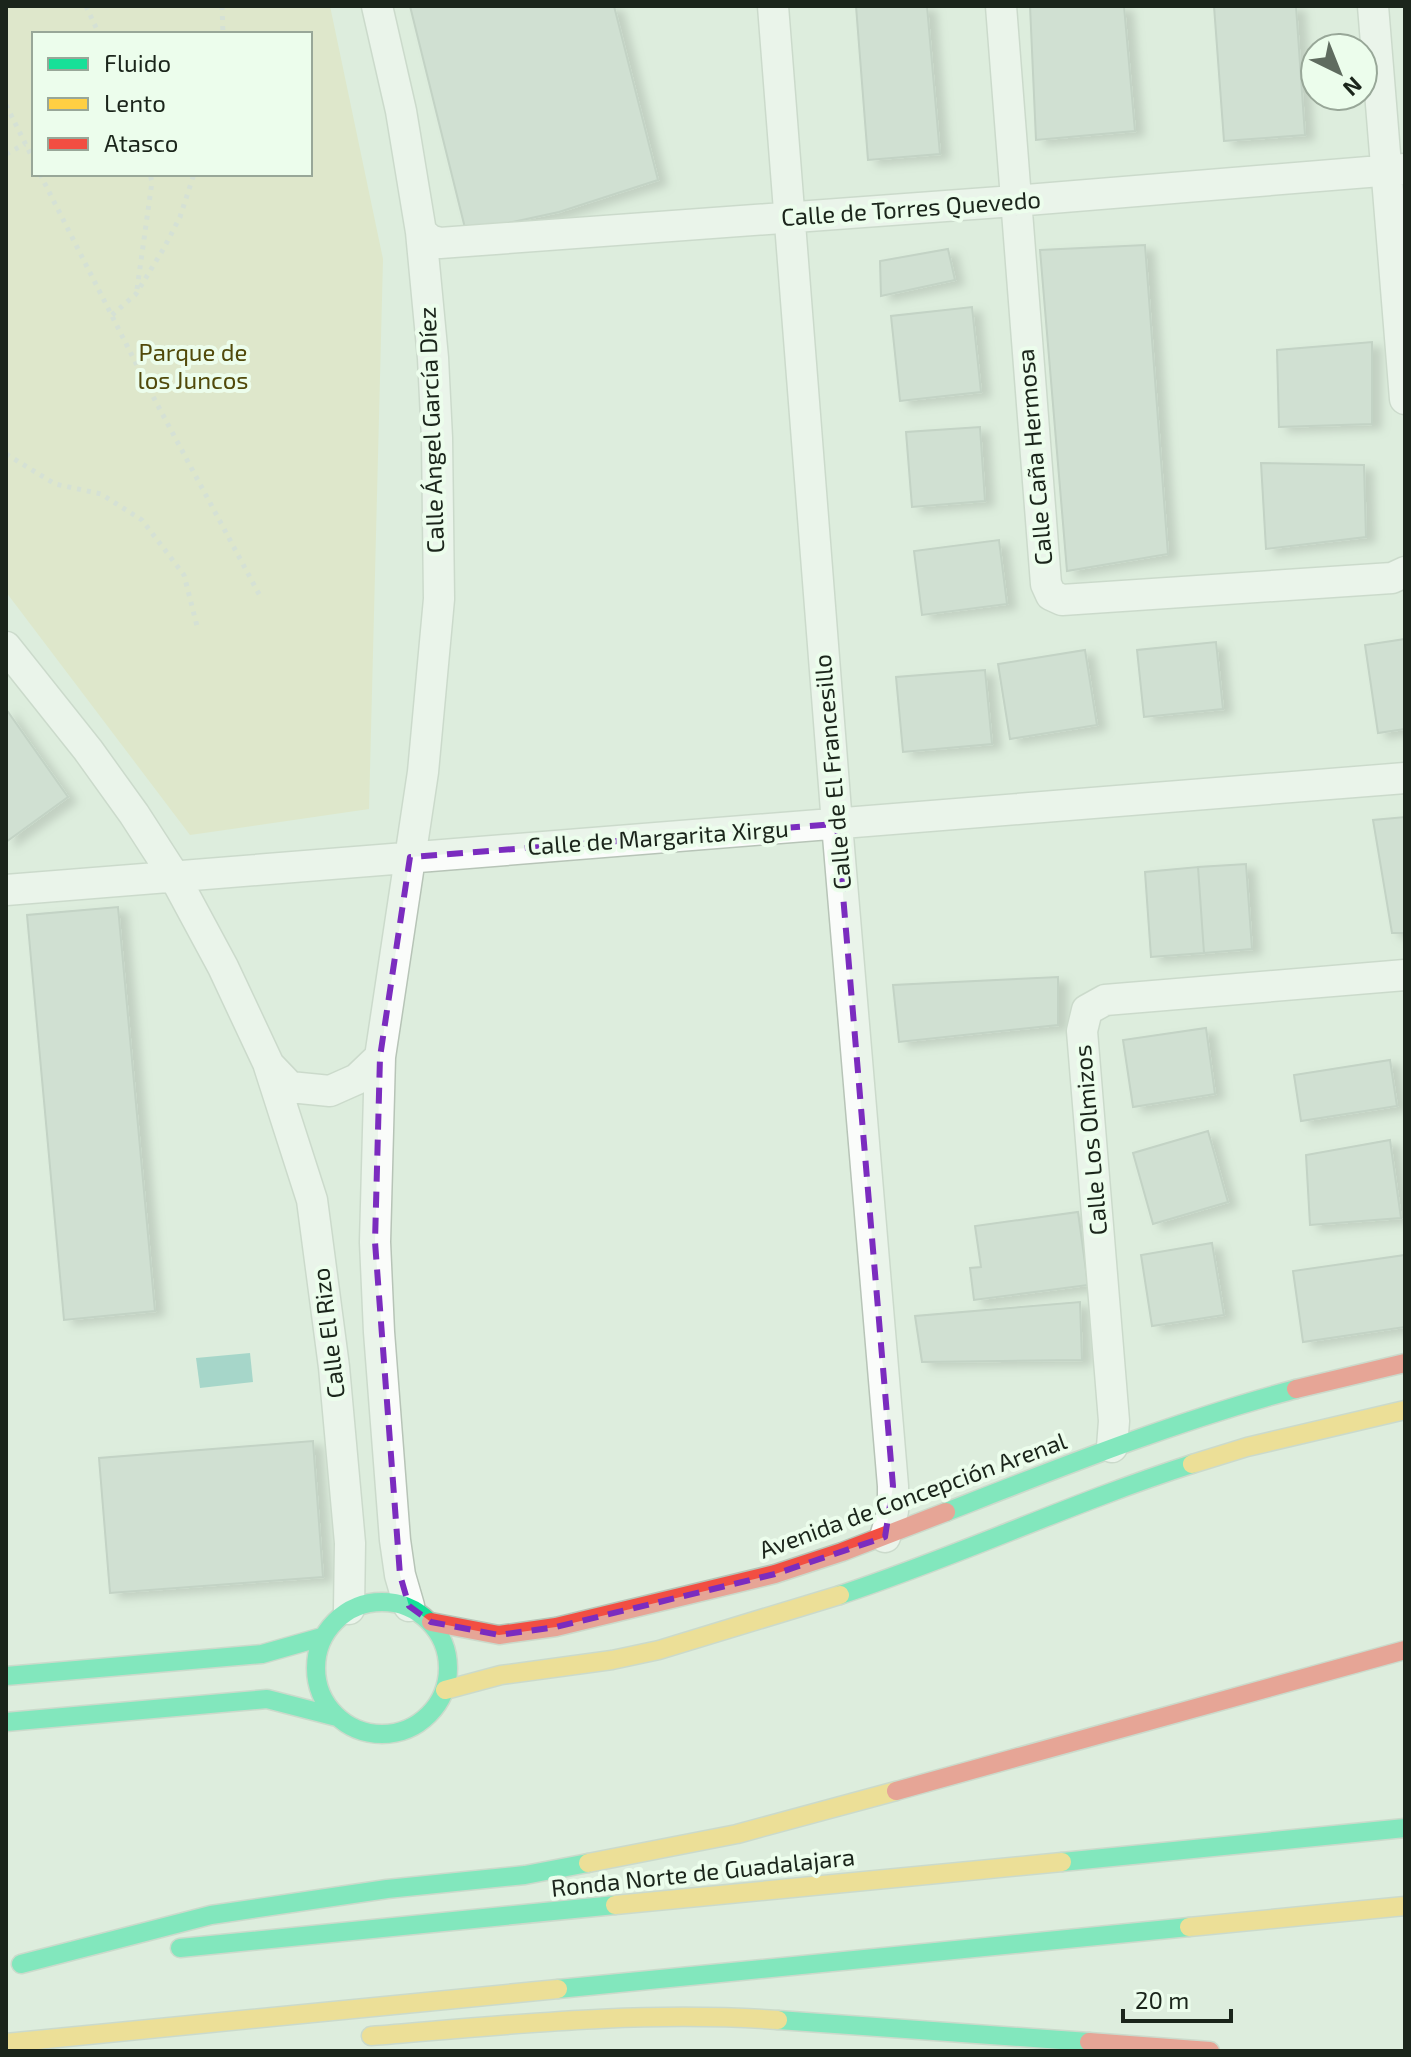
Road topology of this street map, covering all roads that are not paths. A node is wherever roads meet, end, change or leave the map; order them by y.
1 (377, 6) edge
2 (773, 6) edge
3 (1001, 6) edge
4 (1373, 6) edge
5 (1395, 170) edge
6 (1014, 201) junction
7 (790, 218) junction
8 (421, 232) junction
9 (1405, 399) edge
10 (1405, 572) edge
11 (6, 647) edge
12 (1405, 778) edge
13 (837, 824) junction
14 (410, 857) junction
15 (174, 876) junction
16 (6, 890) edge
17 (1405, 975) edge
18 (380, 1057) junction
19 (268, 1063) junction
20 (1405, 1363) edge
21 (1405, 1410) edge
22 (1112, 1447) junction
23 (885, 1537) junction
24 (349, 1609) junction
25 (420, 1614) junction
26 (322, 1637) junction
27 (1405, 1650) edge
28 (6, 1676) edge
29 (445, 1690) junction
30 (337, 1717) junction
31 (6, 1722) edge
32 (1405, 1828) edge
33 (1405, 1906) edge
34 (14, 1964) edge
35 (348, 2038) dead end
36 (6, 2043) edge
37 (1210, 2051) edge

1 - 8 street, Calle Ángel García Díez
2 - 7 street, Calle de El Francesillo
3 - 6 street
4 - 5 street
5 - 6 street, Calle de Torres Quevedo
5 - 9 street
6 - 7 street, Calle de Torres Quevedo
6 - 10 street, Calle Caña Hermosa
7 - 8 street, Calle de Torres Quevedo
7 - 13 street, Calle de El Francesillo
8 - 14 street, Calle Ángel García Díez
11 - 15 street, Calle El Rizo
12 - 13 street, Calle de Margarita Xirgu
13 - 14 street, Calle de Margarita Xirgu
13 - 23 street, Calle de El Francesillo
14 - 15 street, Calle de Margarita Xirgu
14 - 18 street, Calle El Rizo
15 - 16 street, Calle de Margarita Xirgu
15 - 19 street, Calle El Rizo
17 - 22 street, Calle Los Olmizos
18 - 19 street, Calle El Rizo
18 - 25 street, Calle El Rizo
19 - 24 street, Calle El Rizo
20 - 22 main road, Avenida de Concepción Arenal
21 - 29 main road
22 - 23 main road, Avenida de Concepción Arenal
23 - 25 main road, Avenida de Concepción Arenal
24 - 25 main road
24 - 26 main road
25 - 29 main road
26 - 28 main road
26 - 30 main road
27 - 34 main road
29 - 30 main road
30 - 31 main road
32 - 34 main road, Ronda Norte de Guadalajara
33 - 36 main road
35 - 37 main road

